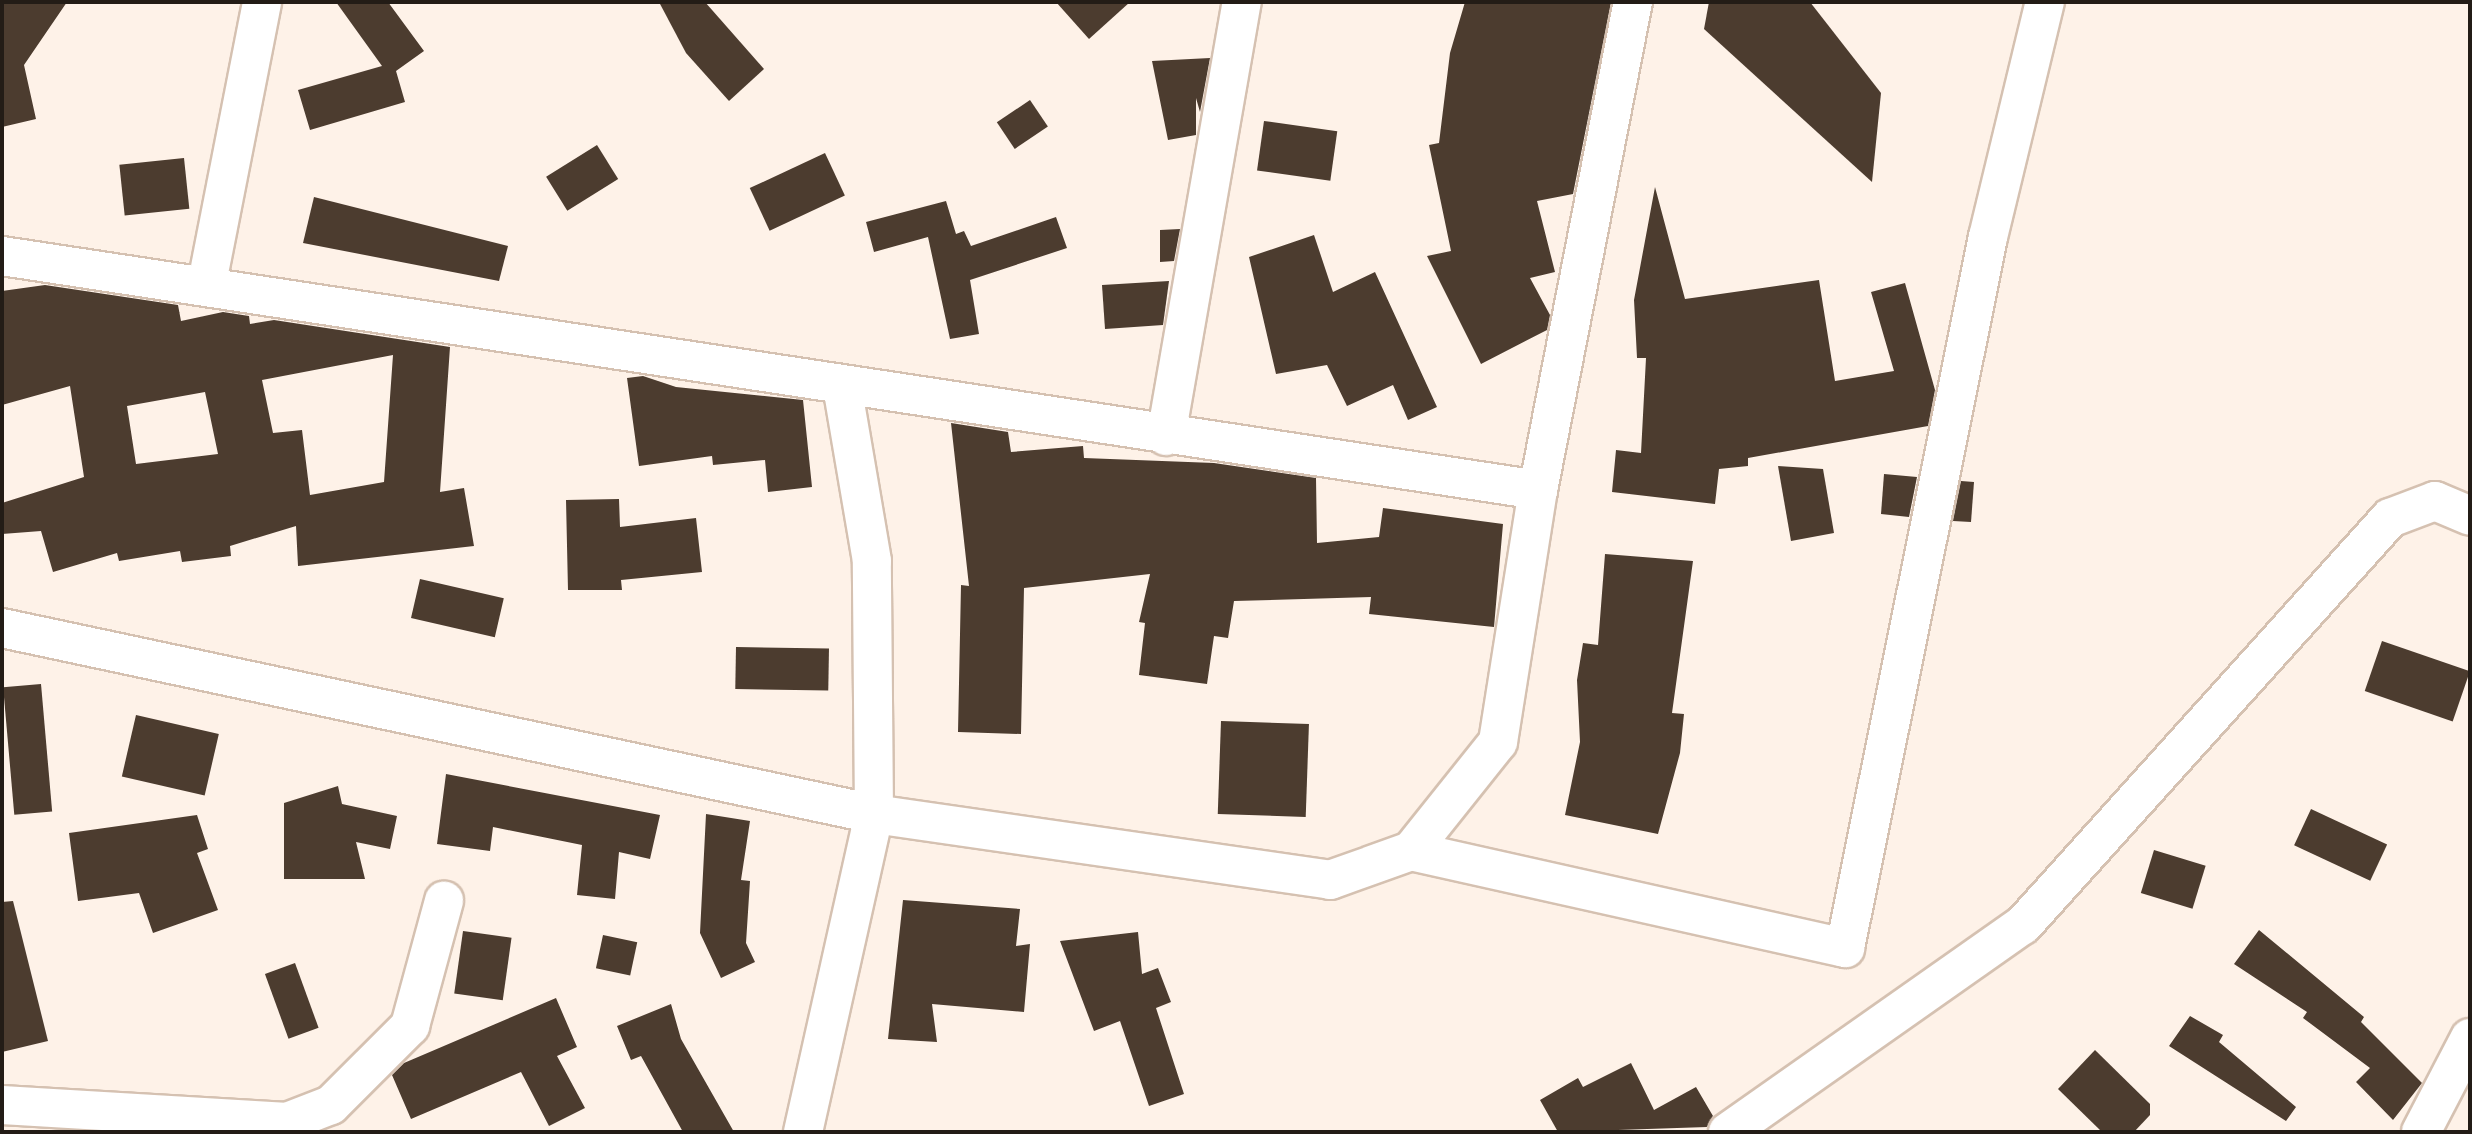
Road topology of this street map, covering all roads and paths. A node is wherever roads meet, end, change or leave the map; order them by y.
1 (262, 2) edge
2 (1242, 2) edge
3 (1633, 2) edge
4 (2045, 2) edge
5 (2, 256) edge
6 (207, 283) junction
7 (842, 385) junction
8 (1166, 436) junction
9 (1538, 490) junction
10 (2470, 516) edge
11 (2, 628) edge
12 (874, 814) junction
13 (1411, 851) junction
14 (444, 901) dead end
15 (2470, 1038) edge
16 (2, 1105) edge
17 (338, 1118) edge
18 (803, 1132) edge
19 (1728, 1132) edge
20 (2421, 1132) edge

1 - 6 street
2 - 8 street
3 - 9 street
4 - 13 street
5 - 6 street
6 - 7 street
7 - 8 street
7 - 12 street
8 - 9 street
9 - 13 street
10 - 19 street
11 - 12 street
12 - 13 street
12 - 18 street
14 - 17 street
15 - 20 street
16 - 17 street

